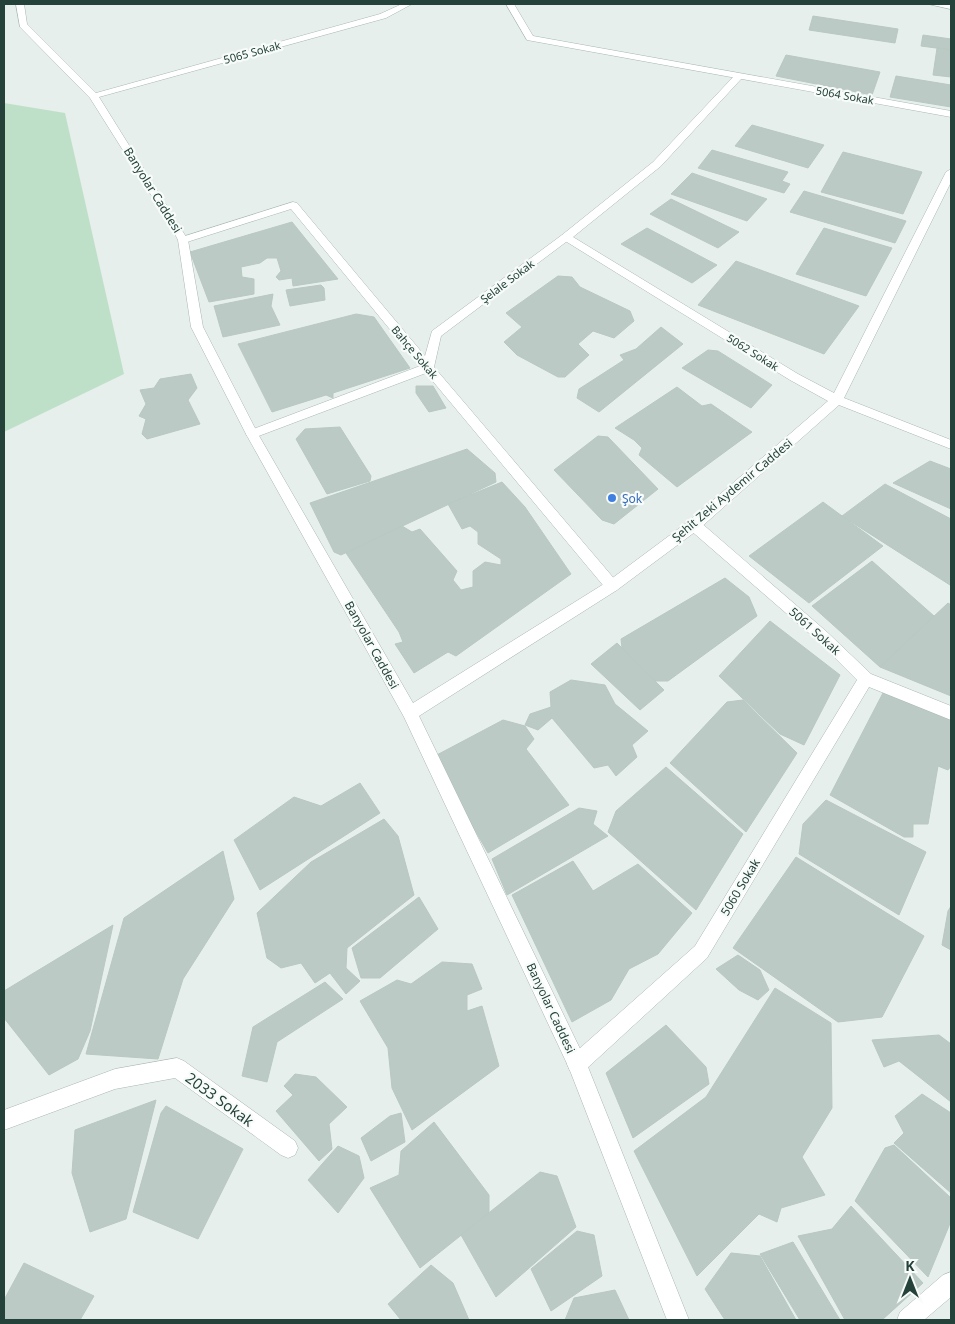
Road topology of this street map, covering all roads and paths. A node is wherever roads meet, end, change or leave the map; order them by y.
1 (20, 4) edge
2 (408, 4) edge
3 (510, 4) edge
4 (932, 4) edge
5 (951, 7) edge
6 (739, 76) junction
7 (94, 96) junction
8 (951, 114) edge
9 (951, 172) edge
10 (566, 236) junction
11 (183, 240) junction
12 (428, 368) junction
13 (837, 400) junction
14 (252, 434) junction
15 (951, 446) edge
16 (694, 525) junction
17 (612, 586) junction
18 (866, 679) junction
19 (410, 713) junction
20 (951, 713) edge
21 (577, 1064) junction
22 (4, 1120) edge
23 (288, 1148) dead end
24 (951, 1283) edge
25 (678, 1320) edge
26 (908, 1320) edge

1 - 7 street, Banyolar Caddesi
2 - 7 street, 5065 Sokak
3 - 6 street, 5064 Sokak
4 - 5 street
6 - 8 street, 5064 Sokak
6 - 10 street, Şelale Sokak
7 - 11 street, Banyolar Caddesi
9 - 13 street, Şehit Zeki Aydemir Caddesi
10 - 12 street, Şelale Sokak
10 - 13 street, 5062 Sokak
11 - 12 street, Bahçe Sokak
11 - 14 street, Banyolar Caddesi
12 - 14 street
12 - 17 street, Bahçe Sokak
13 - 15 street, 5062 Sokak
13 - 16 street, Şehit Zeki Aydemir Caddesi
14 - 19 street, Banyolar Caddesi
16 - 17 street, Şehit Zeki Aydemir Caddesi
16 - 18 street, 5061 Sokak
17 - 19 street, Şehit Zeki Aydemir Caddesi
18 - 20 street, 5061 Sokak
18 - 21 street, 5060 Sokak
19 - 21 street, Banyolar Caddesi
21 - 25 street, Banyolar Caddesi
22 - 23 street, 2033 Sokak
24 - 26 street

